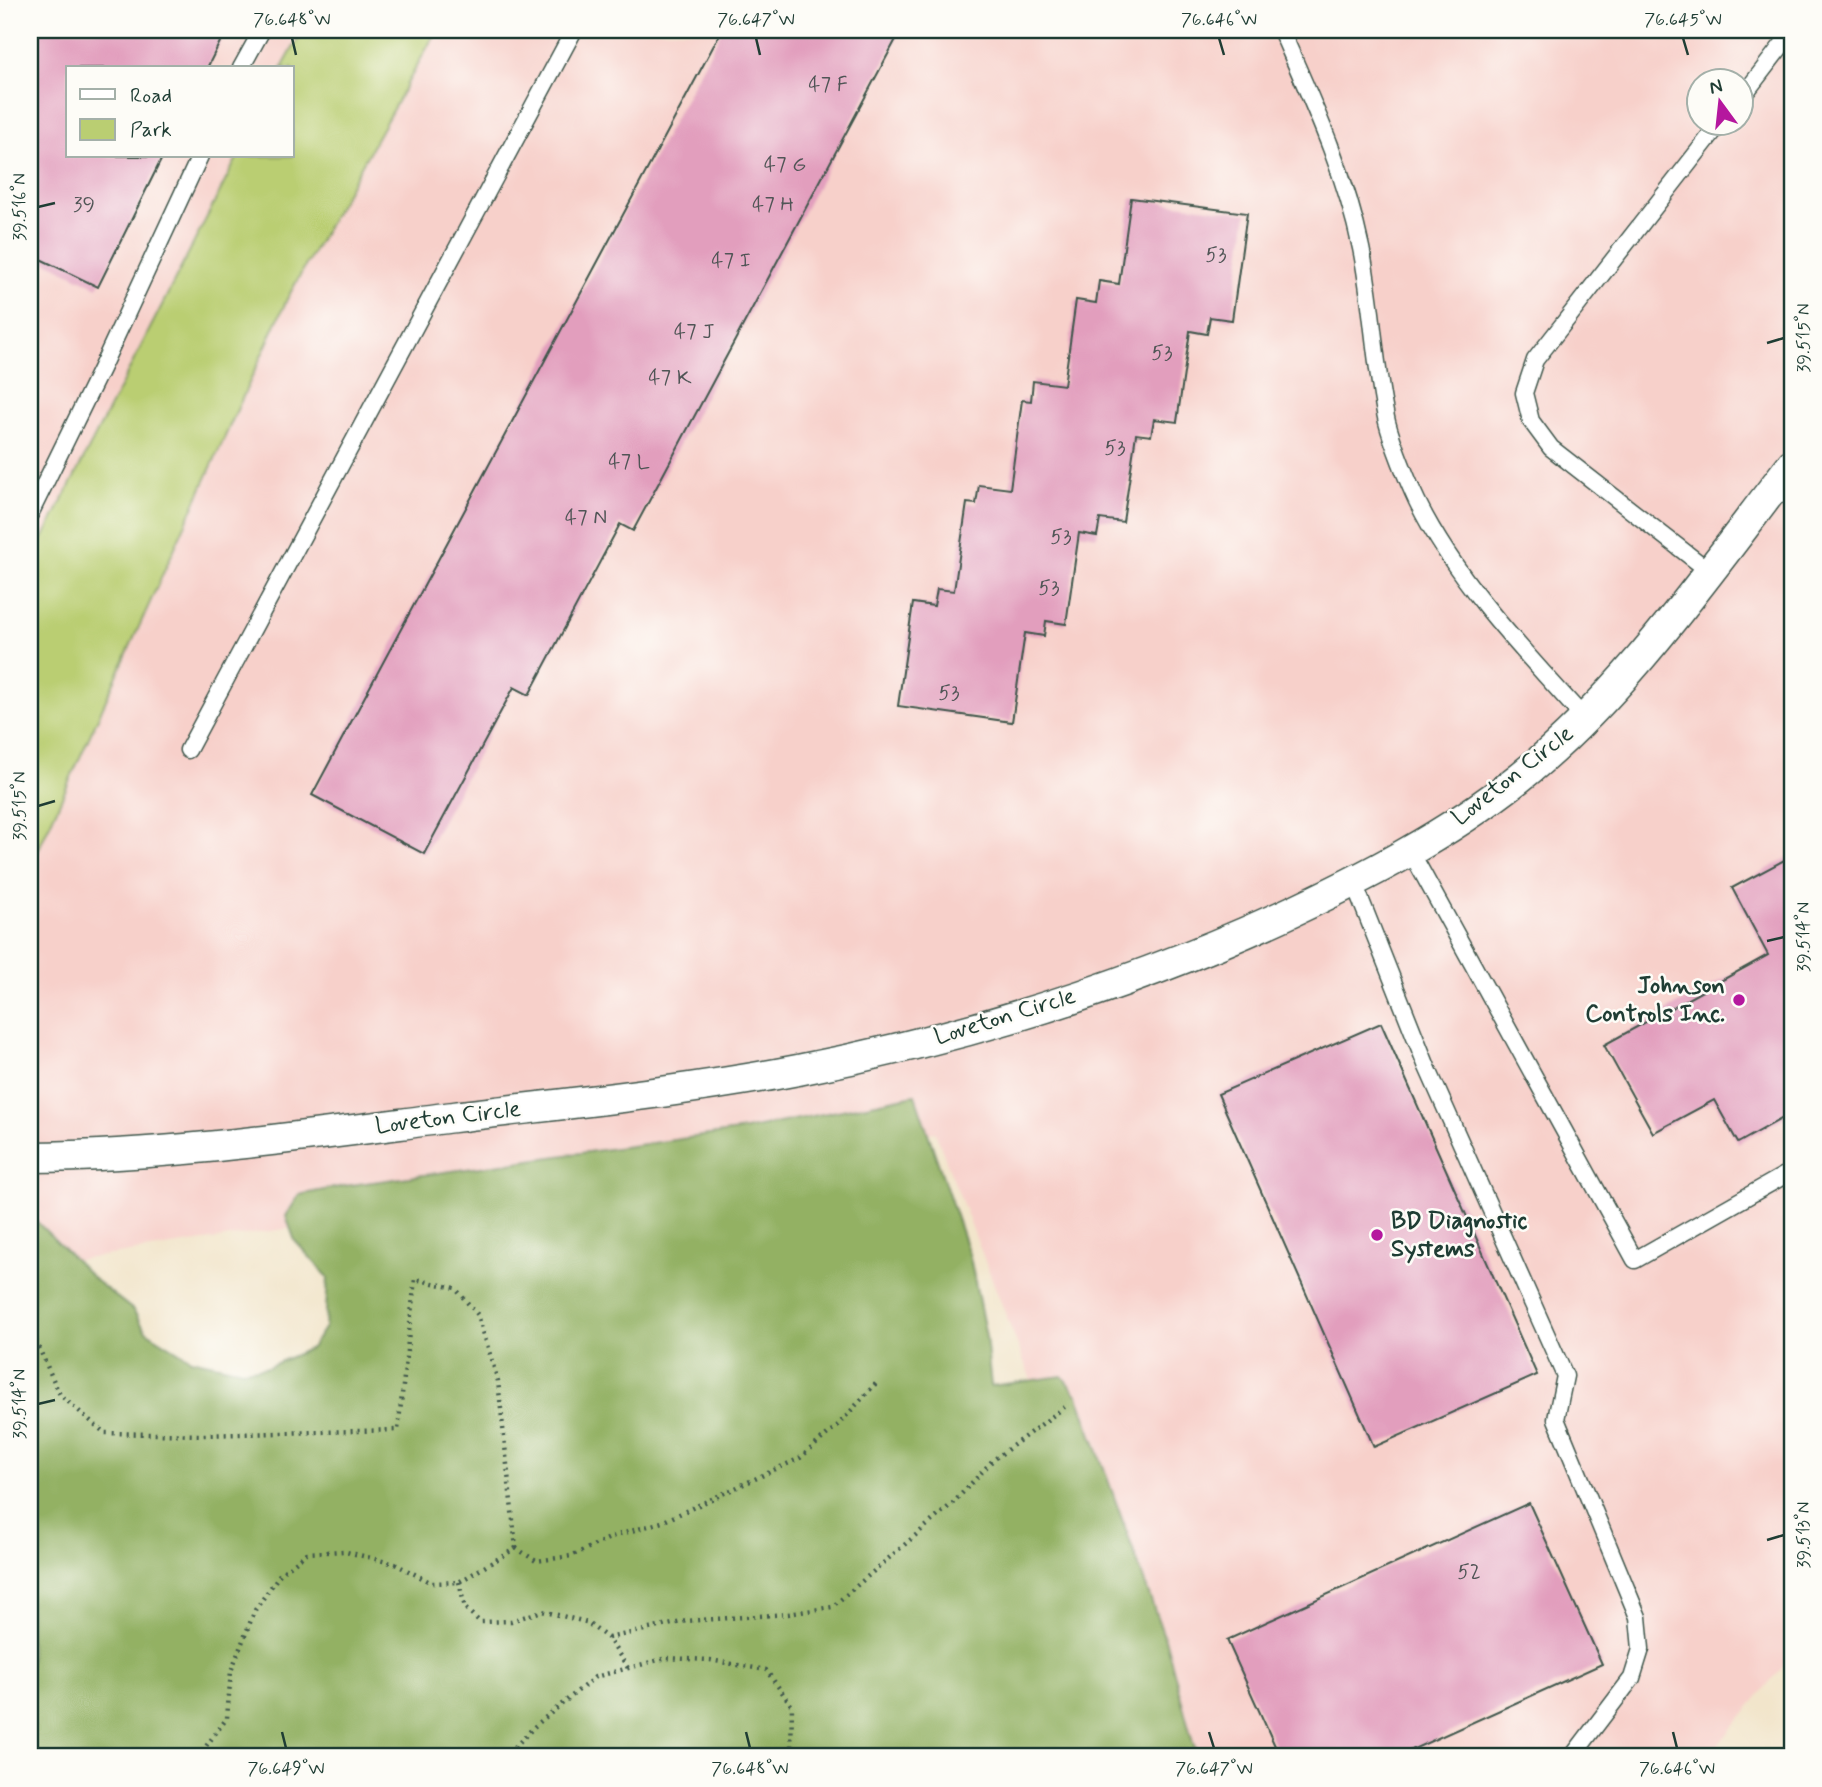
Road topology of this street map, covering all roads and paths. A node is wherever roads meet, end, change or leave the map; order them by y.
1 (262, 30) edge
2 (573, 30) edge
3 (1281, 30) edge
4 (1792, 32) edge
5 (242, 66) edge
6 (1756, 78) edge
7 (1710, 136) edge
8 (199, 158) edge
9 (1787, 483) edge
10 (30, 514) edge
11 (1709, 571) junction
12 (1585, 719) junction
13 (188, 750) dead end
14 (1411, 852) junction
15 (1354, 883) junction
16 (30, 1157) edge
17 (1792, 1171) edge
18 (30, 1328) edge
19 (878, 1380) dead end
20 (1066, 1406) dead end
21 (516, 1548) junction
22 (459, 1581) junction
23 (608, 1638) junction
24 (628, 1668) junction
25 (198, 1757) edge
26 (505, 1757) edge
27 (793, 1757) edge
28 (1572, 1757) edge

1 - 5 lane
2 - 13 lane
3 - 12 lane
4 - 6 lane
7 - 11 lane
8 - 10 lane
9 - 11 street, Loveton Circle
11 - 12 street, Loveton Circle
12 - 14 street, Loveton Circle
14 - 15 street, Loveton Circle
14 - 17 lane
15 - 16 street, Loveton Circle
15 - 28 lane
18 - 21 path
19 - 21 path
20 - 23 path
21 - 22 path
22 - 23 path
22 - 25 path
23 - 24 path
24 - 26 path
24 - 27 path

